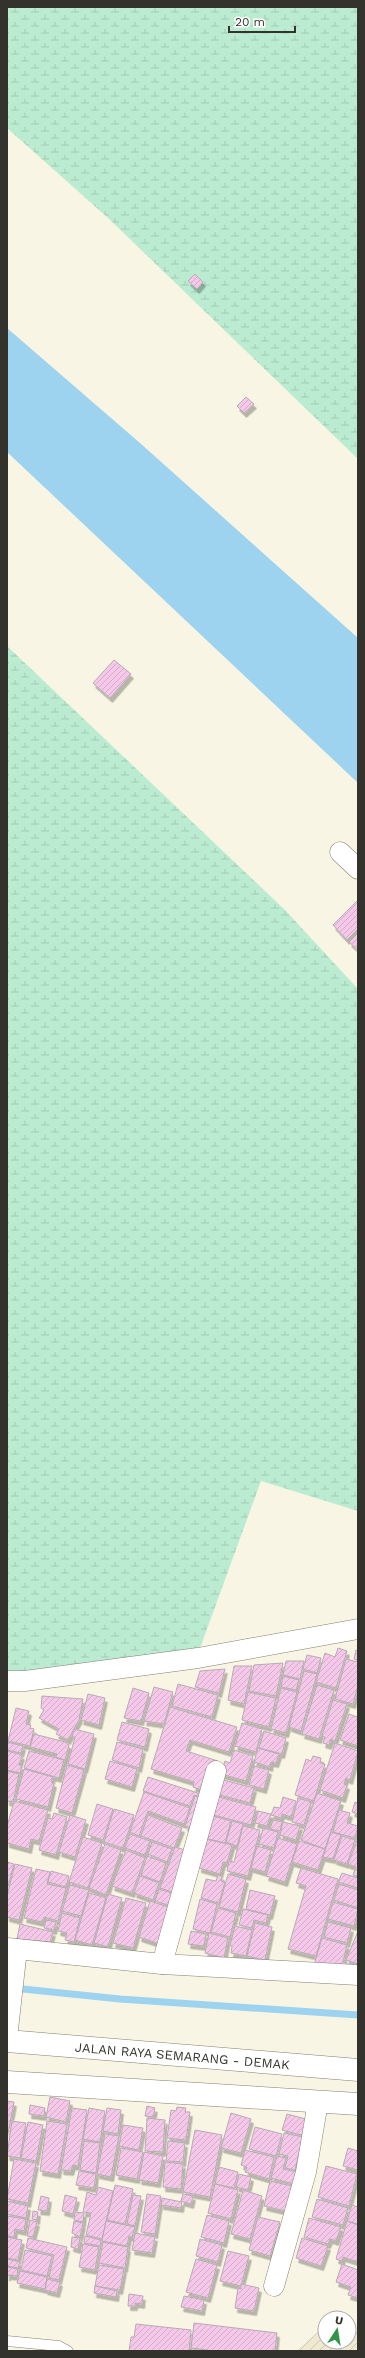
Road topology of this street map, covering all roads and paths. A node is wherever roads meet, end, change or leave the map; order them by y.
1 (340, 852) dead end
2 (358, 869) edge
3 (358, 1629) edge
4 (7, 1681) edge
5 (216, 1771) dead end
6 (13, 1954) edge
7 (162, 1964) junction
8 (358, 1975) edge
9 (8, 2034) edge
10 (358, 2070) edge
11 (7, 2082) edge
12 (318, 2102) junction
13 (358, 2104) edge
14 (274, 2286) dead end
15 (7, 2341) edge
16 (68, 2351) edge

1 - 2 street
3 - 4 street
5 - 7 street
6 - 7 street
6 - 9 street
7 - 8 street
9 - 10 highway, JALAN RAYA SEMARANG - DEMAK
11 - 12 highway
12 - 13 highway
12 - 14 street
15 - 16 lane

